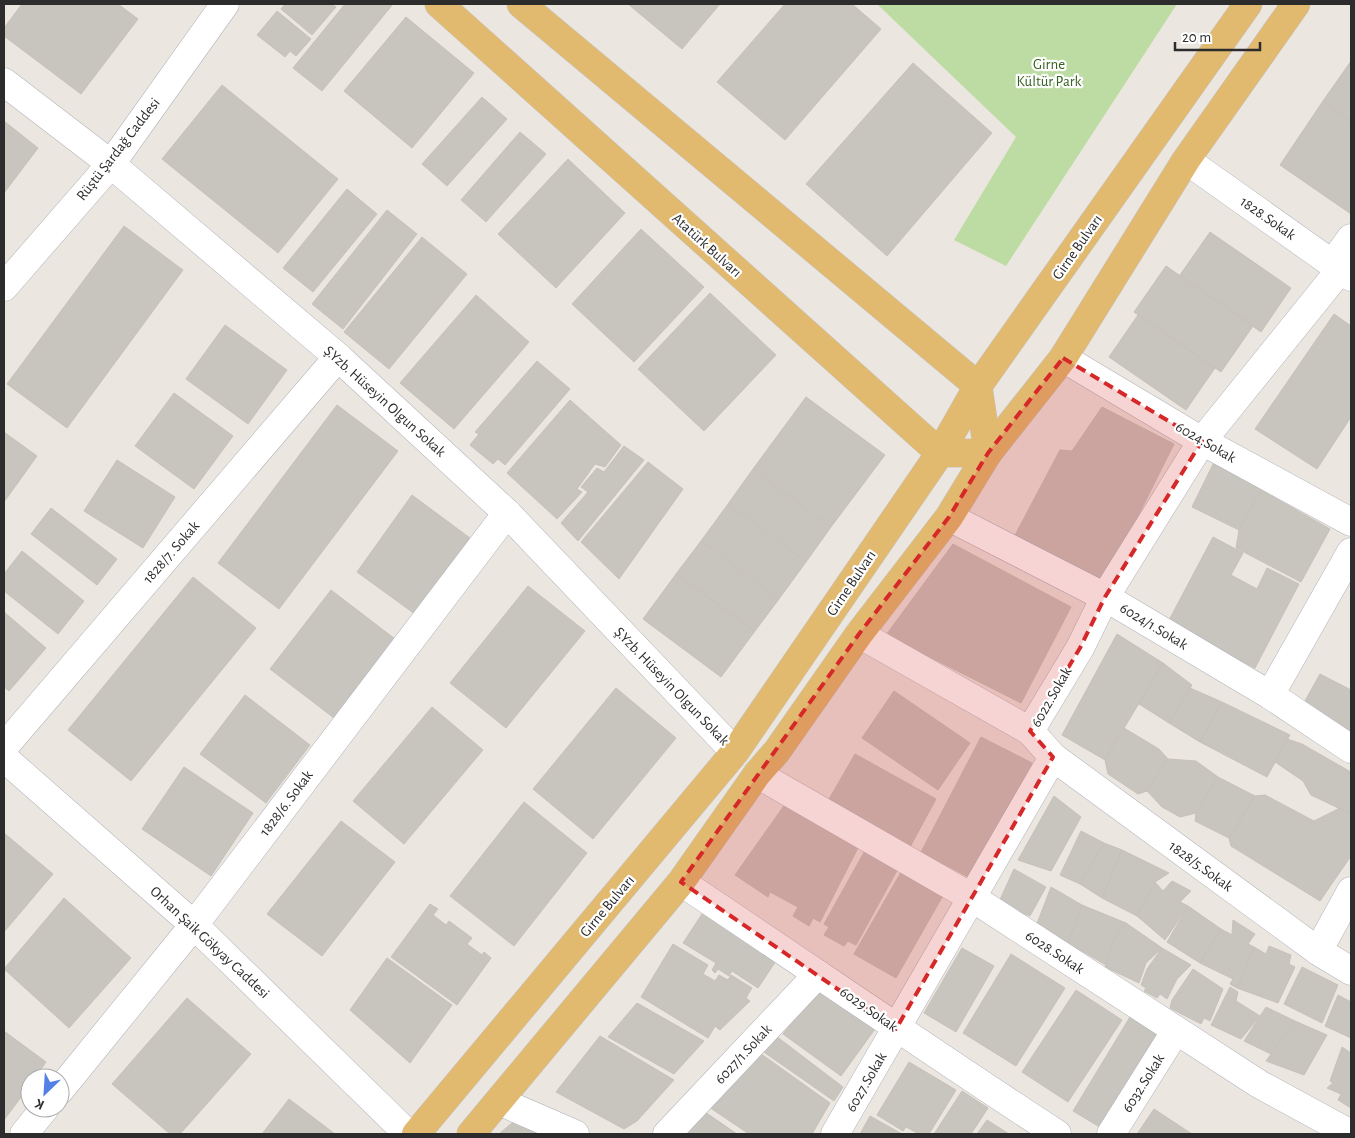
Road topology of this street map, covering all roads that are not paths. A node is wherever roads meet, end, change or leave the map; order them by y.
1 (225, 4) edge
2 (439, 4) edge
3 (522, 4) edge
4 (1248, 4) edge
5 (1296, 4) edge
6 (4, 82) edge
7 (1186, 160) junction
8 (111, 164) junction
9 (1351, 238) edge
10 (1341, 270) edge
11 (4, 288) edge
12 (338, 357) junction
13 (1063, 358) junction
14 (978, 386) junction
15 (1202, 441) junction
16 (940, 453) junction
17 (988, 454) junction
18 (507, 513) junction
19 (949, 517) junction
20 (1351, 522) edge
21 (1351, 552) edge
22 (1105, 597) junction
23 (859, 634) junction
24 (1270, 695) junction
25 (1030, 731) junction
26 (4, 747) edge
27 (1351, 749) edge
28 (735, 752) junction
29 (1053, 757) junction
30 (4, 758) edge
31 (757, 774) junction
32 (681, 882) junction
33 (1351, 891) edge
34 (971, 898) junction
35 (194, 925) junction
36 (1318, 951) junction
37 (1351, 971) edge
38 (818, 974) junction
39 (896, 1029) junction
40 (1176, 1032) junction
41 (70, 1078) edge
42 (499, 1100) junction
43 (37, 1118) edge
44 (24, 1134) edge
45 (408, 1134) edge
46 (416, 1134) edge
47 (471, 1134) edge
48 (574, 1134) edge
49 (667, 1134) edge
50 (836, 1134) edge
51 (1057, 1134) edge
52 (1111, 1134) edge
53 (1351, 1134) edge

1 - 8 street, Rüştü Şardağ Caddesi
2 - 16 main road, Atatürk Bulvarı
3 - 14 main road
4 - 14 main road, Girne Bulvarı
5 - 7 main road
6 - 8 street, Ş.Yzb. Hüseyin Olgun Sokak
7 - 10 street, 1828.Sokak
7 - 13 main road
8 - 11 street, Rüştü Şardağ Caddesi
8 - 12 street, Ş.Yzb. Hüseyin Olgun Sokak
9 - 10 street, 6022.Sokak
10 - 15 street, 6022.Sokak
12 - 18 street, Ş.Yzb. Hüseyin Olgun Sokak
12 - 26 street, 1828/7. Sokak
13 - 15 street, 6024.Sokak
13 - 17 main road
14 - 16 main road, Girne Bulvarı
14 - 17 main road
15 - 20 street, 6024.Sokak
15 - 22 street, 6022.Sokak
16 - 17 main road
16 - 28 main road, Girne Bulvarı
17 - 19 main road
18 - 28 street, Ş.Yzb. Hüseyin Olgun Sokak
18 - 35 street, 1828/6. Sokak
19 - 22 street, 6024/1.Sokak
19 - 23 main road
21 - 24 street
22 - 24 street, 6024/1.Sokak
22 - 25 street, 6022.Sokak
23 - 25 street
23 - 31 main road
24 - 27 street, 6024/1.Sokak
25 - 29 street, 6022.Sokak
28 - 46 main road, Girne Bulvarı
29 - 34 street
29 - 36 street, 1828/5.Sokak
30 - 35 street, Orhan Şaik Gökyay Caddesi
31 - 32 main road
31 - 34 street, 6028.Sokak
32 - 38 street, 6029.Sokak
32 - 42 main road
33 - 36 street
34 - 39 street
34 - 40 street, 6028.Sokak
35 - 41 street, 1828/6. Sokak
35 - 45 street, Orhan Şaik Gökyay Caddesi
36 - 37 street, 1828/5.Sokak
38 - 39 street, 6029.Sokak
38 - 49 street, 6027/1.Sokak
39 - 50 street, 6027.Sokak
39 - 51 street, 6029.Sokak
40 - 52 street, 6032.Sokak
40 - 53 street, 6028.Sokak
42 - 47 main road
42 - 48 street
43 - 44 street

